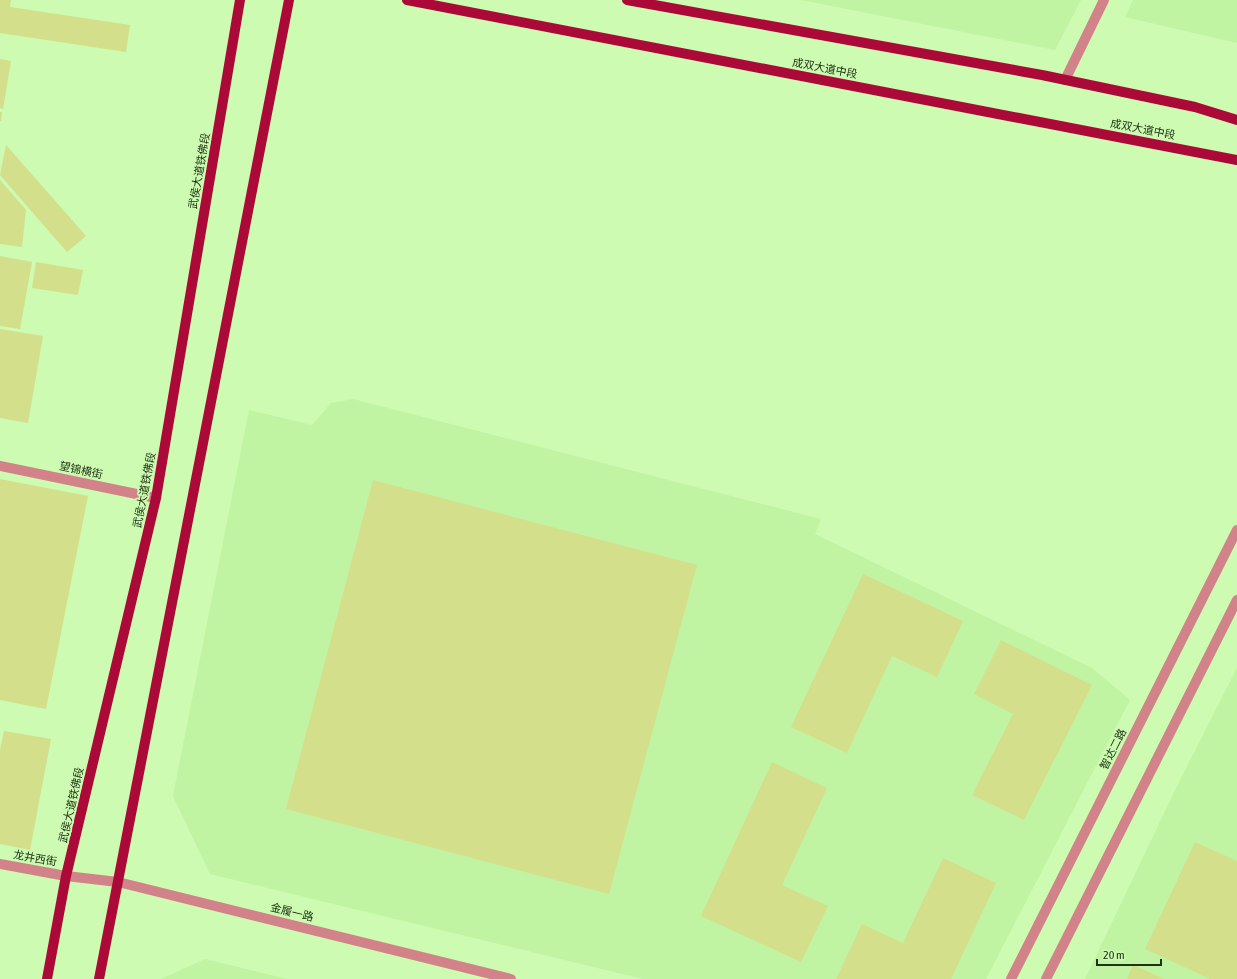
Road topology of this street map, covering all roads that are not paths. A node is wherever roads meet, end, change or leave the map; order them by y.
1 (240, 0) edge
2 (289, 0) edge
3 (407, 0) edge
4 (627, 0) edge
5 (1104, 0) edge
6 (1065, 80) junction
7 (1237, 120) edge
8 (1237, 160) edge
9 (0, 466) edge
10 (156, 498) junction
11 (1237, 530) edge
12 (1237, 600) edge
13 (0, 864) edge
14 (66, 876) junction
15 (118, 882) junction
16 (47, 979) edge
17 (99, 979) edge
18 (511, 979) edge
19 (1011, 979) edge
20 (1046, 979) edge

1 - 10 main road, 武侯大道铁佛段
2 - 15 main road
3 - 8 main road, 成双大道中段
4 - 6 main road
5 - 6 street
6 - 7 main road
9 - 10 street, 望锦横街
10 - 14 main road, 武侯大道铁佛段
11 - 19 street, 智达二路
12 - 20 street
13 - 14 street, 龙井西街
14 - 15 street, 金履一路
14 - 16 main road, 武侯大道铁佛段
15 - 17 main road
15 - 18 street, 金履一路

